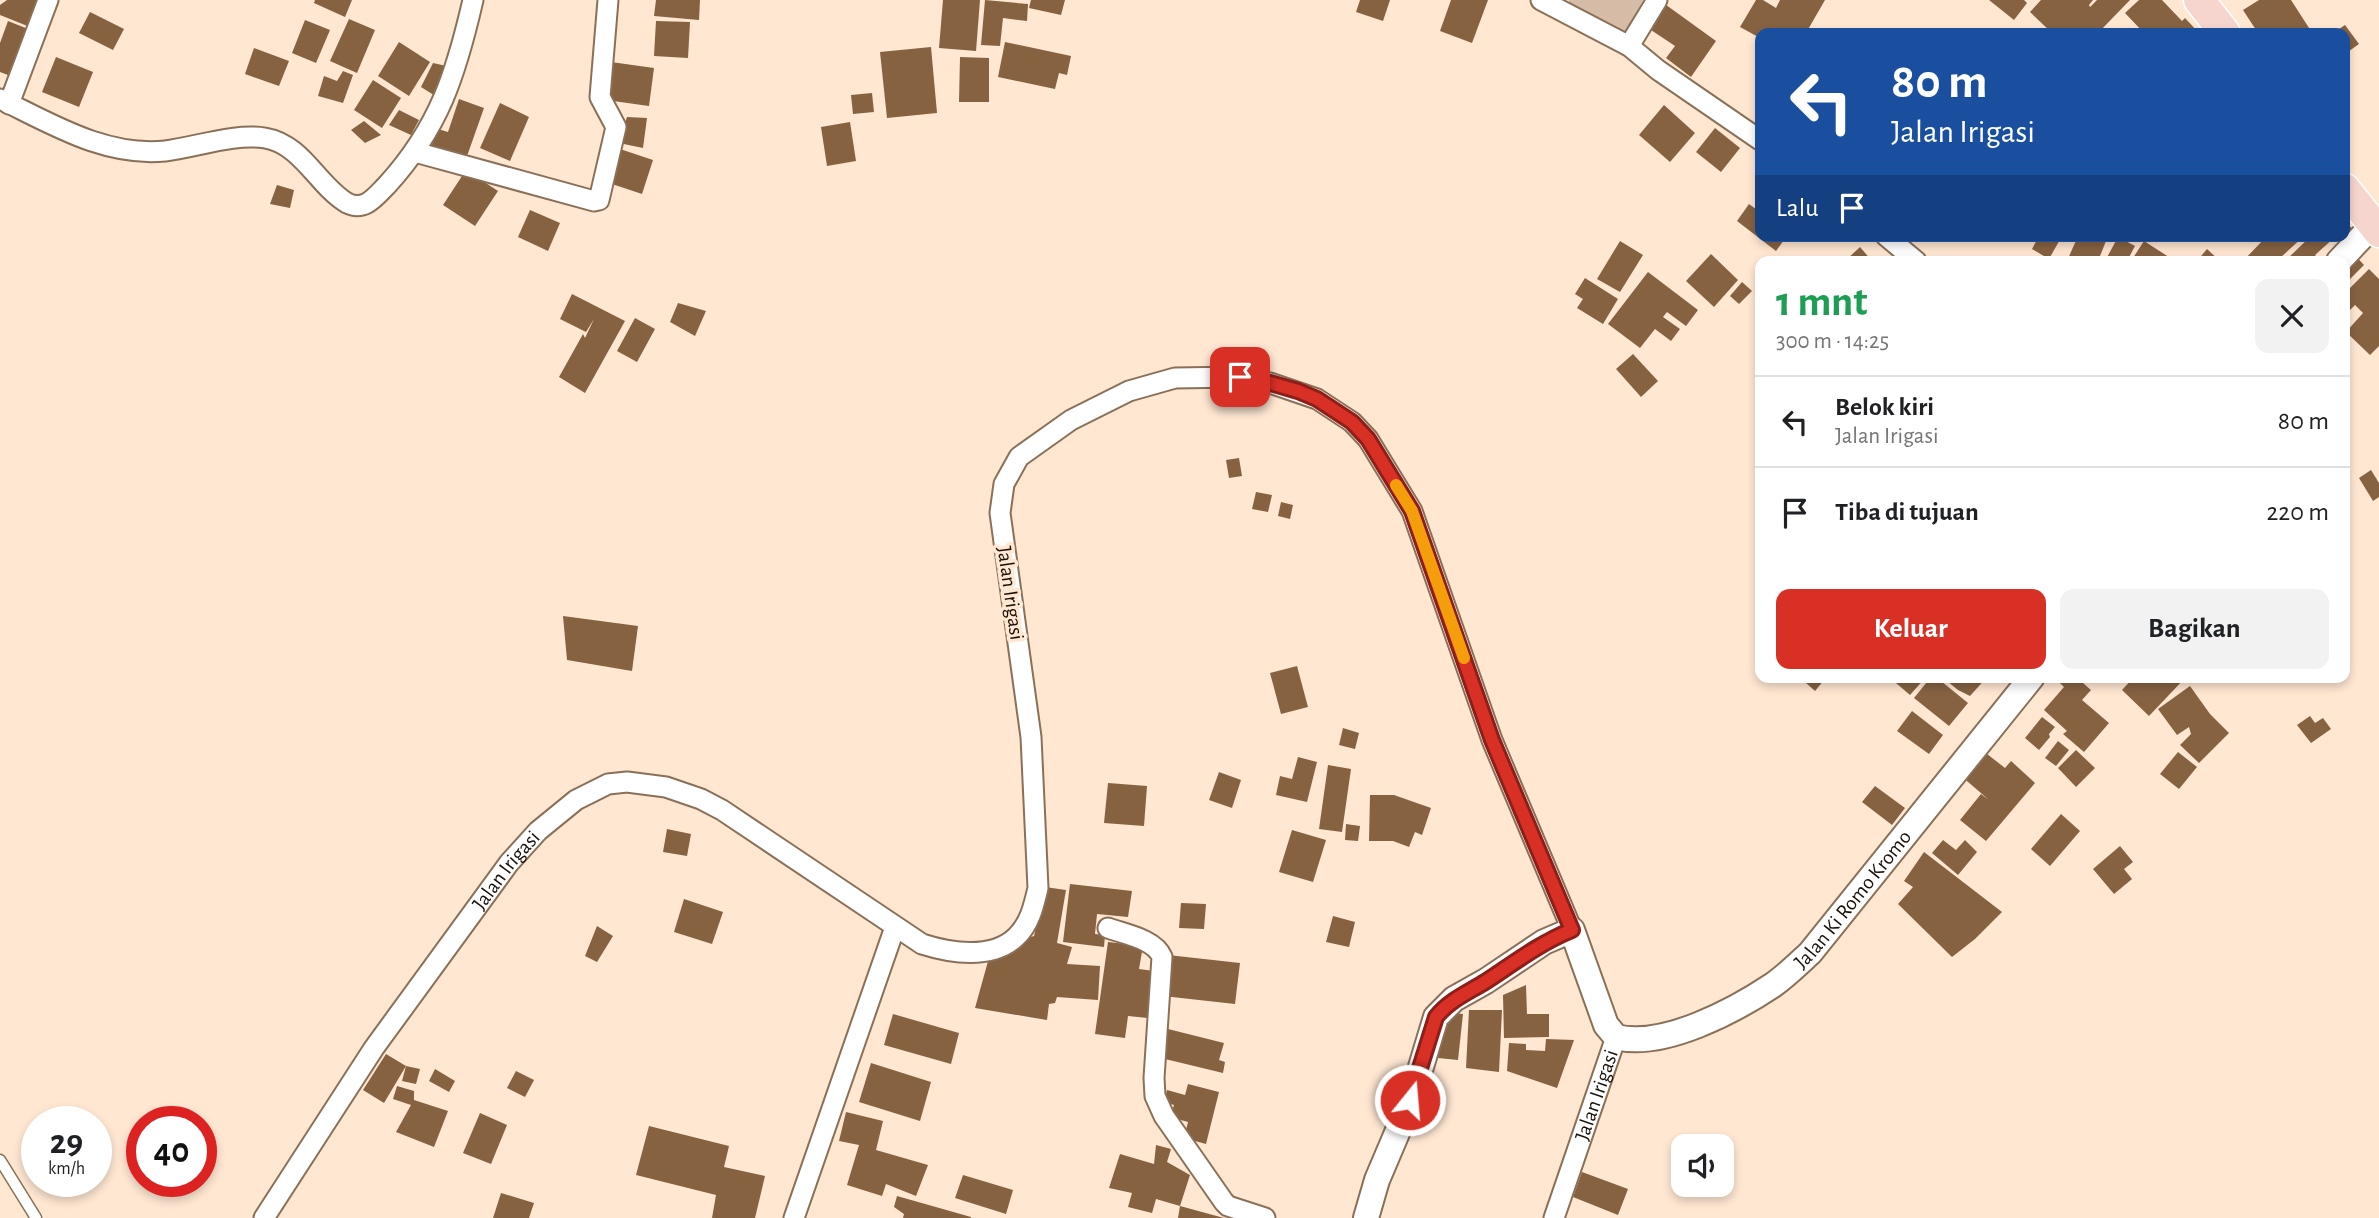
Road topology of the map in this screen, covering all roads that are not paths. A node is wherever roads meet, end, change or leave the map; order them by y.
1 (48, 0) edge
2 (473, 0) edge
3 (608, 0) edge
4 (1541, 0) edge
5 (1657, 0) edge
6 (2199, 0) edge
7 (2221, 28) edge
8 (1629, 46) junction
9 (4, 102) edge
10 (1755, 137) edge
11 (415, 152) junction
12 (2350, 195) edge
13 (2376, 229) edge
14 (1893, 242) edge
15 (1910, 256) edge
16 (2345, 256) edge
17 (2027, 683) edge
18 (895, 927) junction
19 (1108, 928) dead end
20 (1572, 930) junction
21 (1616, 1037) junction
22 (0, 1160) edge
23 (36, 1218) edge
24 (264, 1218) edge
25 (794, 1218) edge
26 (1265, 1218) edge
27 (1366, 1218) edge
28 (1554, 1218) edge

1 - 9 street
2 - 11 street
3 - 11 street
4 - 8 street
5 - 8 street
6 - 7 main road
8 - 10 street
9 - 11 street
12 - 13 main road
13 - 16 street
14 - 15 street
17 - 21 street, Jalan Ki Romo Kromo
18 - 20 street, Jalan Irigasi
18 - 24 street, Jalan Irigasi
18 - 25 street
19 - 26 street
20 - 21 street, Jalan Irigasi
20 - 27 street
21 - 28 street, Jalan Irigasi
22 - 23 lane

